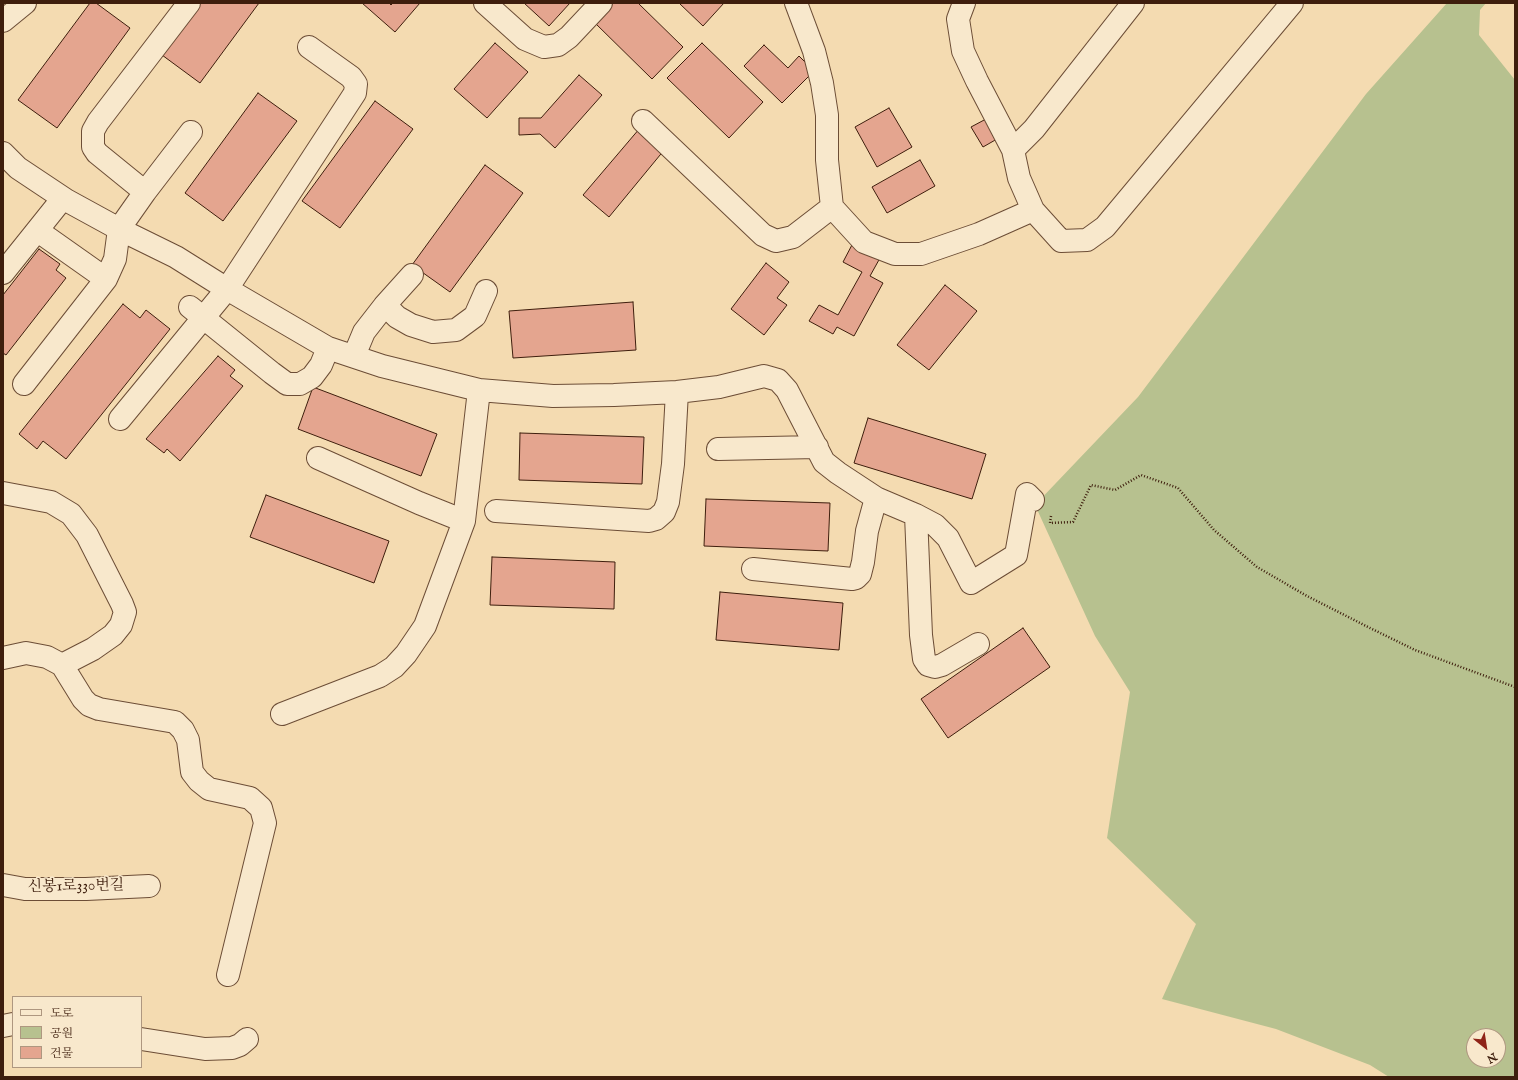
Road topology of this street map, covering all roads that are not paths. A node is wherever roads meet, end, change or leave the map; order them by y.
1 (25, 3) edge
2 (189, 3) edge
3 (485, 3) edge
4 (601, 3) edge
5 (796, 3) edge
6 (964, 3) edge
7 (1133, 3) edge
8 (1292, 3) edge
9 (3, 21) edge
10 (309, 47) dead end
11 (643, 121) dead end
12 (191, 132) dead end
13 (1013, 150) junction
14 (3, 153) edge
15 (145, 192) junction
16 (63, 198) junction
17 (832, 206) junction
18 (1034, 210) junction
19 (119, 229) junction
20 (38, 230) junction
21 (3, 273) edge
22 (412, 275) dead end
23 (106, 279) junction
24 (227, 289) junction
25 (486, 291) dead end
26 (385, 305) junction
27 (197, 312) junction
28 (328, 348) junction
29 (354, 356) junction
30 (24, 384) dead end
31 (479, 390) junction
32 (676, 392) junction
33 (120, 419) dead end
34 (816, 447) junction
35 (718, 449) dead end
36 (318, 458) dead end
37 (3, 493) edge
38 (876, 498) junction
39 (1042, 504) road end
40 (496, 511) dead end
41 (916, 515) junction
42 (464, 521) junction
43 (753, 569) dead end
44 (978, 644) dead end
45 (3, 658) edge
46 (62, 665) junction
47 (282, 714) dead end
48 (3, 885) edge
49 (149, 886) dead end
50 (228, 975) dead end
51 (142, 1039) edge
52 (247, 1040) dead end

1 - 9 street
2 - 15 street
3 - 4 street
5 - 17 street
6 - 13 street
7 - 13 street
8 - 18 street
10 - 24 street
11 - 17 street
12 - 15 street
13 - 18 street
14 - 16 street
15 - 19 street
16 - 19 street
16 - 20 street
17 - 18 street
19 - 23 street
19 - 24 street
20 - 21 street
20 - 23 street
22 - 26 street
23 - 30 street
24 - 27 street
24 - 28 street
25 - 26 street
26 - 29 street
27 - 28 street
27 - 33 street
28 - 29 street
29 - 31 street
31 - 32 street
31 - 42 street
32 - 34 street
32 - 40 street
34 - 35 street
34 - 38 street
36 - 42 street
37 - 46 street
38 - 41 street
38 - 43 street
39 - 41 street
41 - 44 street
42 - 47 street
45 - 46 street
46 - 50 street
48 - 49 street, 신봉1로330번길
51 - 52 street

